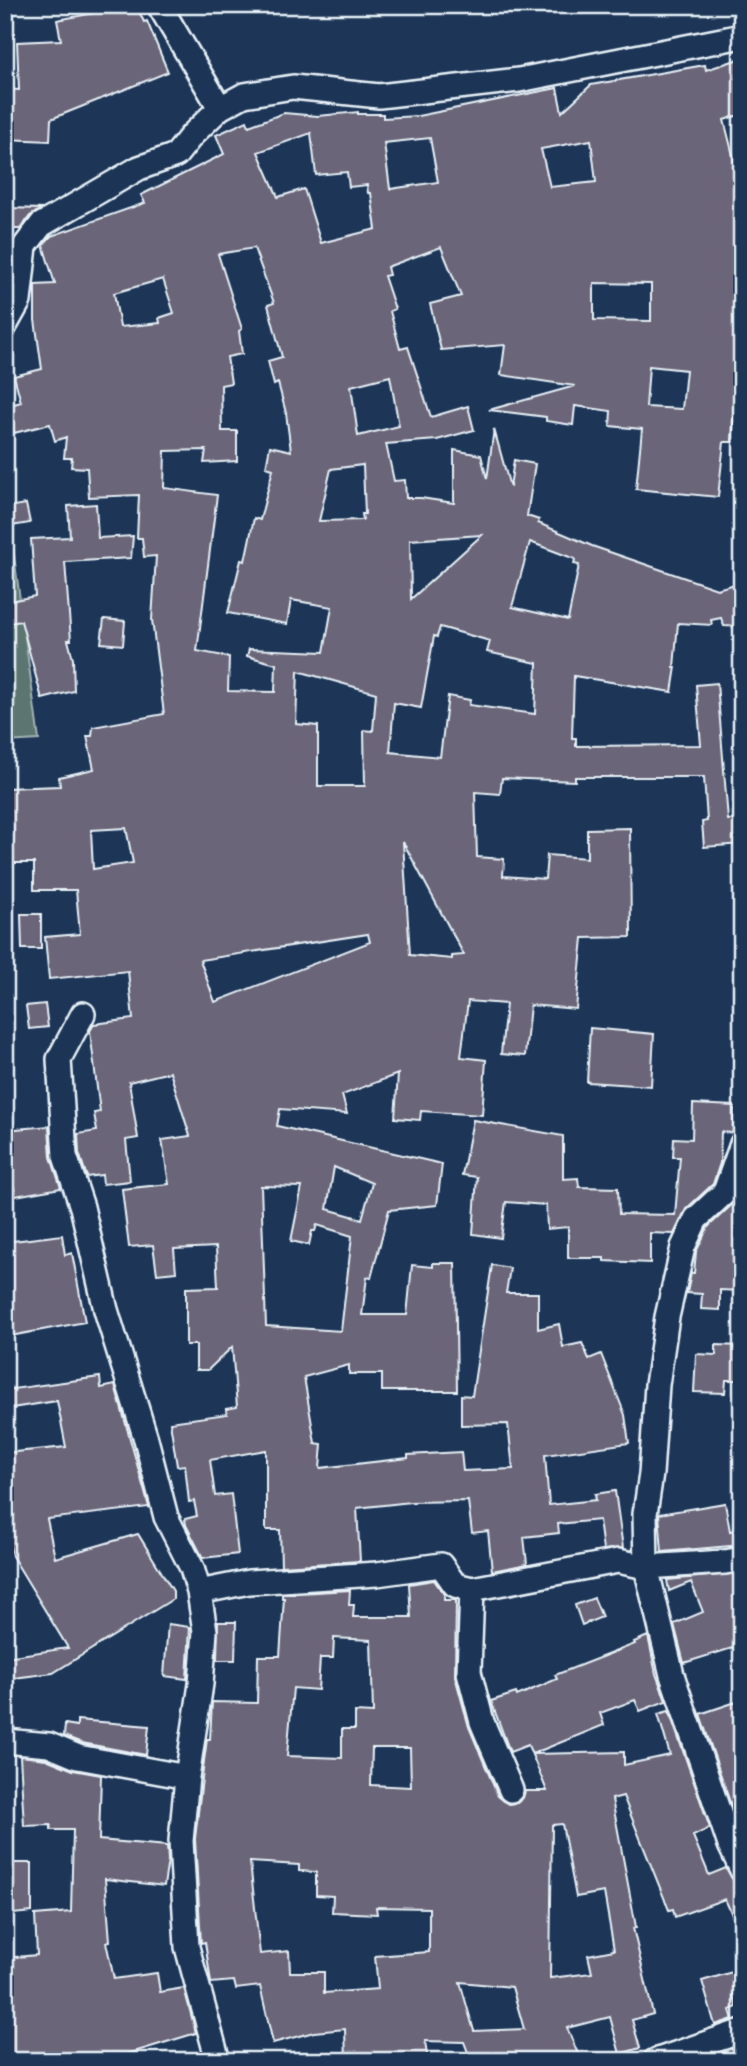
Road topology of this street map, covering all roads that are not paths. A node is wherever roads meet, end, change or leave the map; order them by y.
1 (159, 5) edge
2 (742, 36) edge
3 (220, 108) junction
4 (5, 326) edge
5 (83, 1014) dead end
6 (742, 1144) edge
7 (742, 1559) edge
8 (646, 1567) junction
9 (472, 1589) junction
10 (198, 1592) junction
11 (5, 1741) edge
12 (187, 1777) junction
13 (511, 1790) dead end
14 (736, 1843) edge
15 (742, 1870) edge
16 (742, 2031) edge
17 (218, 2061) edge
18 (655, 2061) edge

1 - 3 street
2 - 3 street
3 - 4 street
5 - 10 street
6 - 8 street
7 - 8 street
8 - 9 street
8 - 14 street
9 - 10 street
9 - 13 street
10 - 12 street
11 - 12 street
12 - 17 street
14 - 15 street
16 - 18 street

